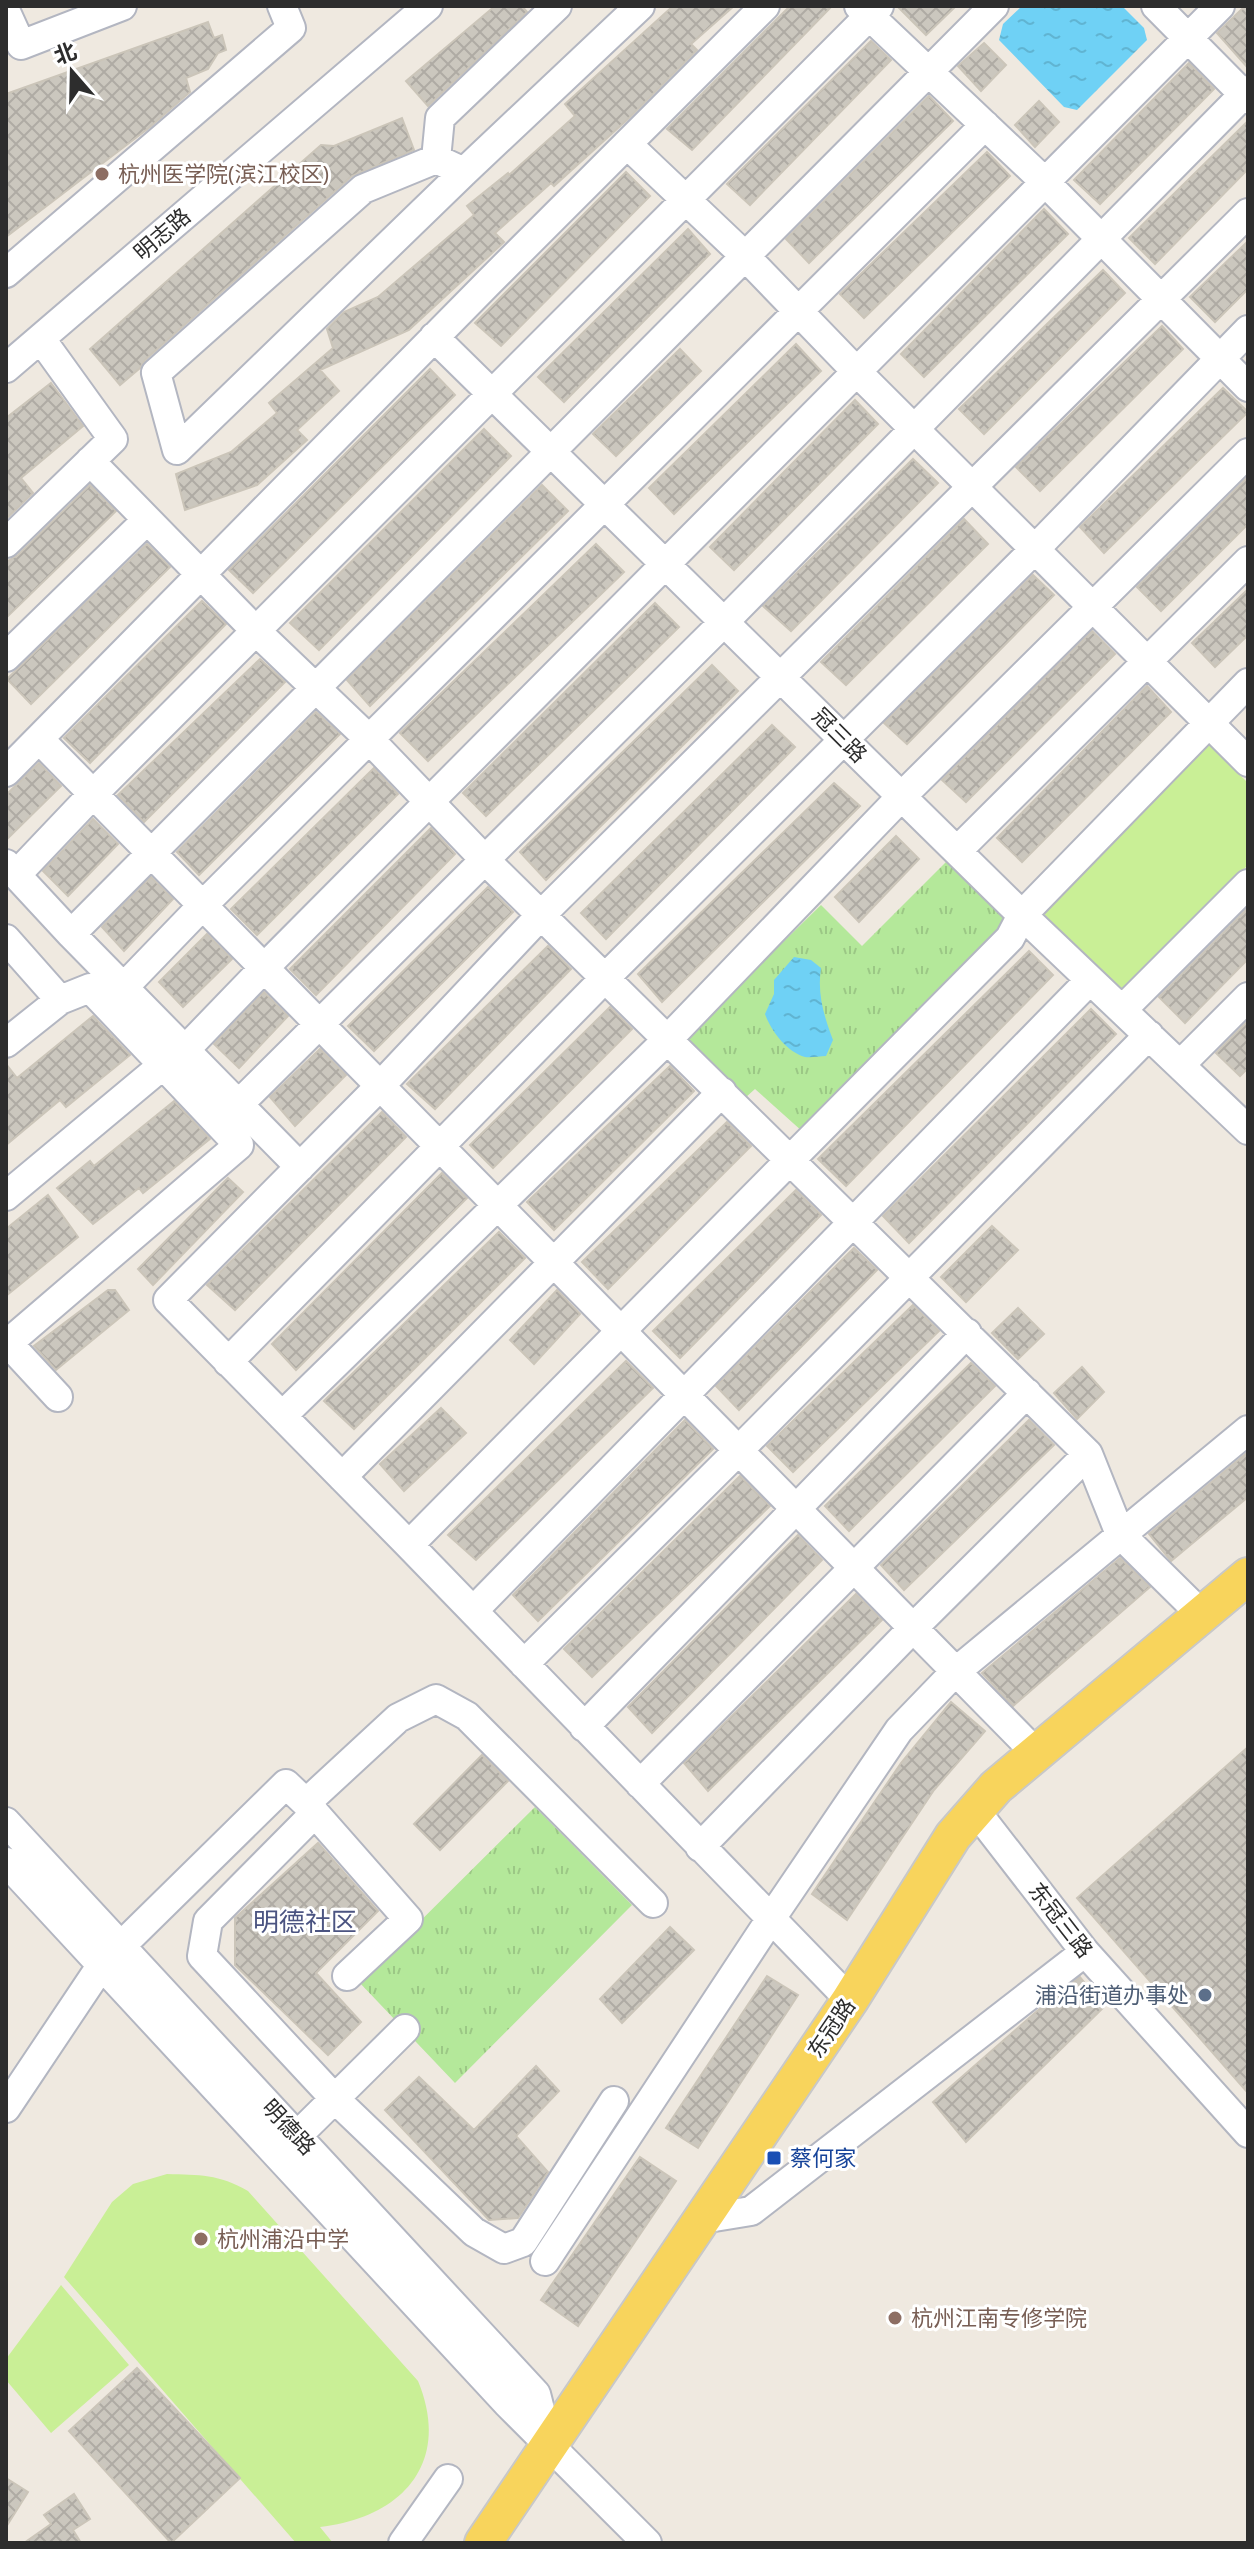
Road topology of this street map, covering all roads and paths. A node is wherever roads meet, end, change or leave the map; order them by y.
1 (122, 6) edge
2 (282, 6) edge
3 (428, 6) edge
4 (557, 6) edge
5 (640, 6) edge
6 (765, 6) edge
7 (994, 6) edge
8 (1156, 6) edge
9 (1220, 6) edge
10 (869, 9) edge
11 (6, 12) edge
12 (1188, 38) junction
13 (929, 71) junction
14 (1246, 94) edge
15 (985, 125) junction
16 (627, 144) junction
17 (436, 159) junction
18 (464, 172) junction
19 (1045, 182) junction
20 (686, 199) junction
21 (1248, 213) edge
22 (1102, 240) junction
23 (745, 256) junction
24 (6, 273) edge
25 (1161, 299) junction
26 (797, 312) junction
27 (1248, 330) edge
28 (434, 337) junction
29 (41, 339) junction
30 (1219, 358) junction
31 (6, 368) edge
32 (857, 372) junction
33 (1248, 387) edge
34 (492, 394) junction
35 (914, 429) junction
36 (550, 452) junction
37 (1248, 453) edge
38 (90, 461) junction
39 (971, 485) junction
40 (604, 505) junction
41 (147, 520) junction
42 (6, 543) edge
43 (1035, 549) junction
44 (1248, 561) edge
45 (666, 563) junction
46 (201, 575) junction
47 (1095, 607) junction
48 (725, 621) junction
49 (256, 631) junction
50 (6, 657) edge
51 (1148, 661) junction
52 (782, 678) junction
53 (1248, 683) edge
54 (315, 688) junction
55 (1210, 721) junction
56 (39, 739) junction
57 (369, 739) junction
58 (844, 739) junction
59 (1248, 762) edge
60 (6, 772) edge
61 (92, 795) junction
62 (902, 796) junction
63 (429, 802) junction
64 (957, 851) junction
65 (153, 852) junction
66 (485, 860) junction
67 (11, 869) edge
68 (1248, 884) edge
69 (202, 906) junction
70 (541, 915) junction
71 (1022, 915) junction
72 (71, 934) junction
73 (6, 939) edge
74 (264, 968) junction
75 (605, 978) junction
76 (1090, 980) junction
77 (123, 988) junction
78 (1248, 997) edge
79 (60, 1000) junction
80 (1122, 1010) junction
81 (319, 1024) junction
82 (1149, 1035) junction
83 (668, 1039) junction
84 (6, 1043) edge
85 (174, 1058) junction
86 (1180, 1065) junction
87 (380, 1086) junction
88 (722, 1092) junction
89 (238, 1105) junction
90 (1244, 1117) edge
91 (439, 1146) junction
92 (791, 1159) junction
93 (300, 1167) junction
94 (6, 1196) edge
95 (497, 1205) junction
96 (855, 1222) junction
97 (554, 1262) junction
98 (910, 1277) junction
99 (621, 1330) junction
100 (967, 1333) junction
101 (7, 1342) edge
102 (228, 1362) junction
103 (1027, 1393) junction
104 (684, 1396) junction
105 (58, 1397) dead end
106 (282, 1416) junction
107 (1248, 1430) edge
108 (738, 1451) junction
109 (1088, 1454) junction
110 (342, 1477) junction
111 (794, 1508) junction
112 (1120, 1534) junction
113 (409, 1545) junction
114 (853, 1568) junction
115 (1248, 1576) edge
116 (473, 1611) junction
117 (1201, 1614) junction
118 (912, 1629) junction
119 (524, 1664) junction
120 (954, 1673) junction
121 (584, 1727) junction
122 (1036, 1753) junction
123 (640, 1784) junction
124 (311, 1808) junction
125 (975, 1810) junction
126 (6, 1822) edge
127 (700, 1847) junction
128 (6, 1862) edge
129 (653, 1903) dead end
130 (770, 1920) junction
131 (1085, 1952) junction
132 (111, 1956) junction
133 (347, 1976) dead end
134 (850, 2000) junction
135 (405, 2029) dead end
136 (335, 2099) junction
137 (614, 2101) dead end
138 (6, 2108) edge
139 (1248, 2133) edge
140 (297, 2136) junction
141 (702, 2219) junction
142 (545, 2261) dead end
143 (549, 2446) junction
144 (448, 2479) dead end
145 (403, 2543) edge
146 (483, 2543) edge
147 (647, 2543) edge

1 - 11 street
2 - 24 street
3 - 29 street, 明志路
4 - 17 street
5 - 18 street
6 - 16 street
7 - 13 street
8 - 12 street
9 - 12 street
10 - 13 street
10 - 20 street
12 - 14 street
12 - 19 street
13 - 15 street
13 - 23 street
14 - 22 street
15 - 19 street
15 - 26 street
16 - 20 street
16 - 28 street
17 - 18 street
17 - 18 street
19 - 22 street
19 - 32 street
20 - 23 street
20 - 34 street
21 - 25 street
22 - 25 street
22 - 35 street
23 - 26 street
23 - 36 street
25 - 30 street
25 - 39 street
26 - 32 street
26 - 40 street
27 - 30 street
28 - 34 street, 冠三路
28 - 46 street
29 - 31 street, 明志路
29 - 38 street
30 - 33 street
30 - 43 street
32 - 35 street
32 - 45 street
34 - 36 street, 冠三路
34 - 49 street
35 - 39 street
35 - 48 street
36 - 40 street, 冠三路
36 - 54 street
37 - 47 street
38 - 41 street
38 - 42 street
39 - 43 street
39 - 52 street
40 - 45 street, 冠三路
40 - 57 street
41 - 46 street
41 - 50 street
43 - 47 street
43 - 58 street
44 - 51 street
45 - 48 street, 冠三路
45 - 63 street
46 - 49 street
46 - 56 street
47 - 51 street
47 - 62 street
48 - 52 street, 冠三路
48 - 66 street
49 - 54 street
49 - 61 street
51 - 55 street
51 - 64 street
52 - 58 street, 冠三路
52 - 70 street
53 - 55 street
54 - 57 street
54 - 65 street
55 - 59 street
55 - 71 street
56 - 60 street
56 - 61 street
57 - 63 street
57 - 69 street
58 - 62 street, 冠三路
58 - 75 street
61 - 65 street
61 - 67 street
62 - 64 street, 冠三路
62 - 83 street
63 - 66 street
63 - 74 street
64 - 71 street, 冠三路
65 - 69 street
65 - 72 street
66 - 70 street
66 - 81 street
67 - 72 street
68 - 80 street
69 - 74 street
69 - 77 street
70 - 75 street
70 - 87 street
71 - 76 street, 冠三路
71 - 92 street
72 - 77 street
73 - 79 street
74 - 81 street
74 - 85 street
75 - 83 street
75 - 91 street
76 - 80 street, 冠三路
76 - 96 street
77 - 85 street
78 - 86 street
79 - 84 street
79 - 85 street
80 - 82 street, 冠三路
81 - 87 street
81 - 89 street
82 - 86 street, 冠三路
82 - 98 street
83 - 88 street
83 - 95 street
85 - 89 street
85 - 94 street
85 - 101 street
86 - 90 street, 冠三路
87 - 91 street
87 - 93 street
88 - 92 street
88 - 97 street
89 - 93 street
91 - 95 street
91 - 102 street
92 - 96 street
92 - 99 street
93 - 102 street
95 - 97 street
95 - 106 street
96 - 98 street
96 - 104 street
97 - 99 street
97 - 110 street
98 - 100 street
98 - 108 street
99 - 104 street
99 - 113 street
100 - 103 street
100 - 111 street
101 - 105 street
102 - 106 street
103 - 109 street
103 - 114 street
104 - 108 street
104 - 116 street
106 - 110 street
107 - 112 street
108 - 111 street
108 - 119 street
109 - 112 street
109 - 118 street
110 - 113 street
111 - 114 street
111 - 121 street
112 - 117 street
112 - 120 street
113 - 116 street
114 - 118 street
114 - 123 street
115 - 117 main road, 东冠路
116 - 119 street
117 - 122 main road, 东冠路
118 - 120 street
118 - 127 street
119 - 121 street
120 - 122 street
120 - 130 street
121 - 123 street
122 - 125 main road, 东冠路
123 - 127 street
124 - 129 street
124 - 132 street
124 - 133 street
124 - 136 street
125 - 131 street, 东冠三路
125 - 134 main road, 东冠路
126 - 132 street, 明德路
127 - 130 street
128 - 132 street, 明德路
130 - 134 street
130 - 142 street
131 - 139 street, 东冠三路
131 - 141 street
132 - 138 street
132 - 140 street, 明德路
132 - 143 street, 明德路
134 - 141 main road, 东冠路
135 - 136 street
136 - 137 street
136 - 140 street
140 - 143 street, 明德路
141 - 143 main road, 东冠路
143 - 146 main road, 东冠路
143 - 147 street, 明德路
144 - 145 street

